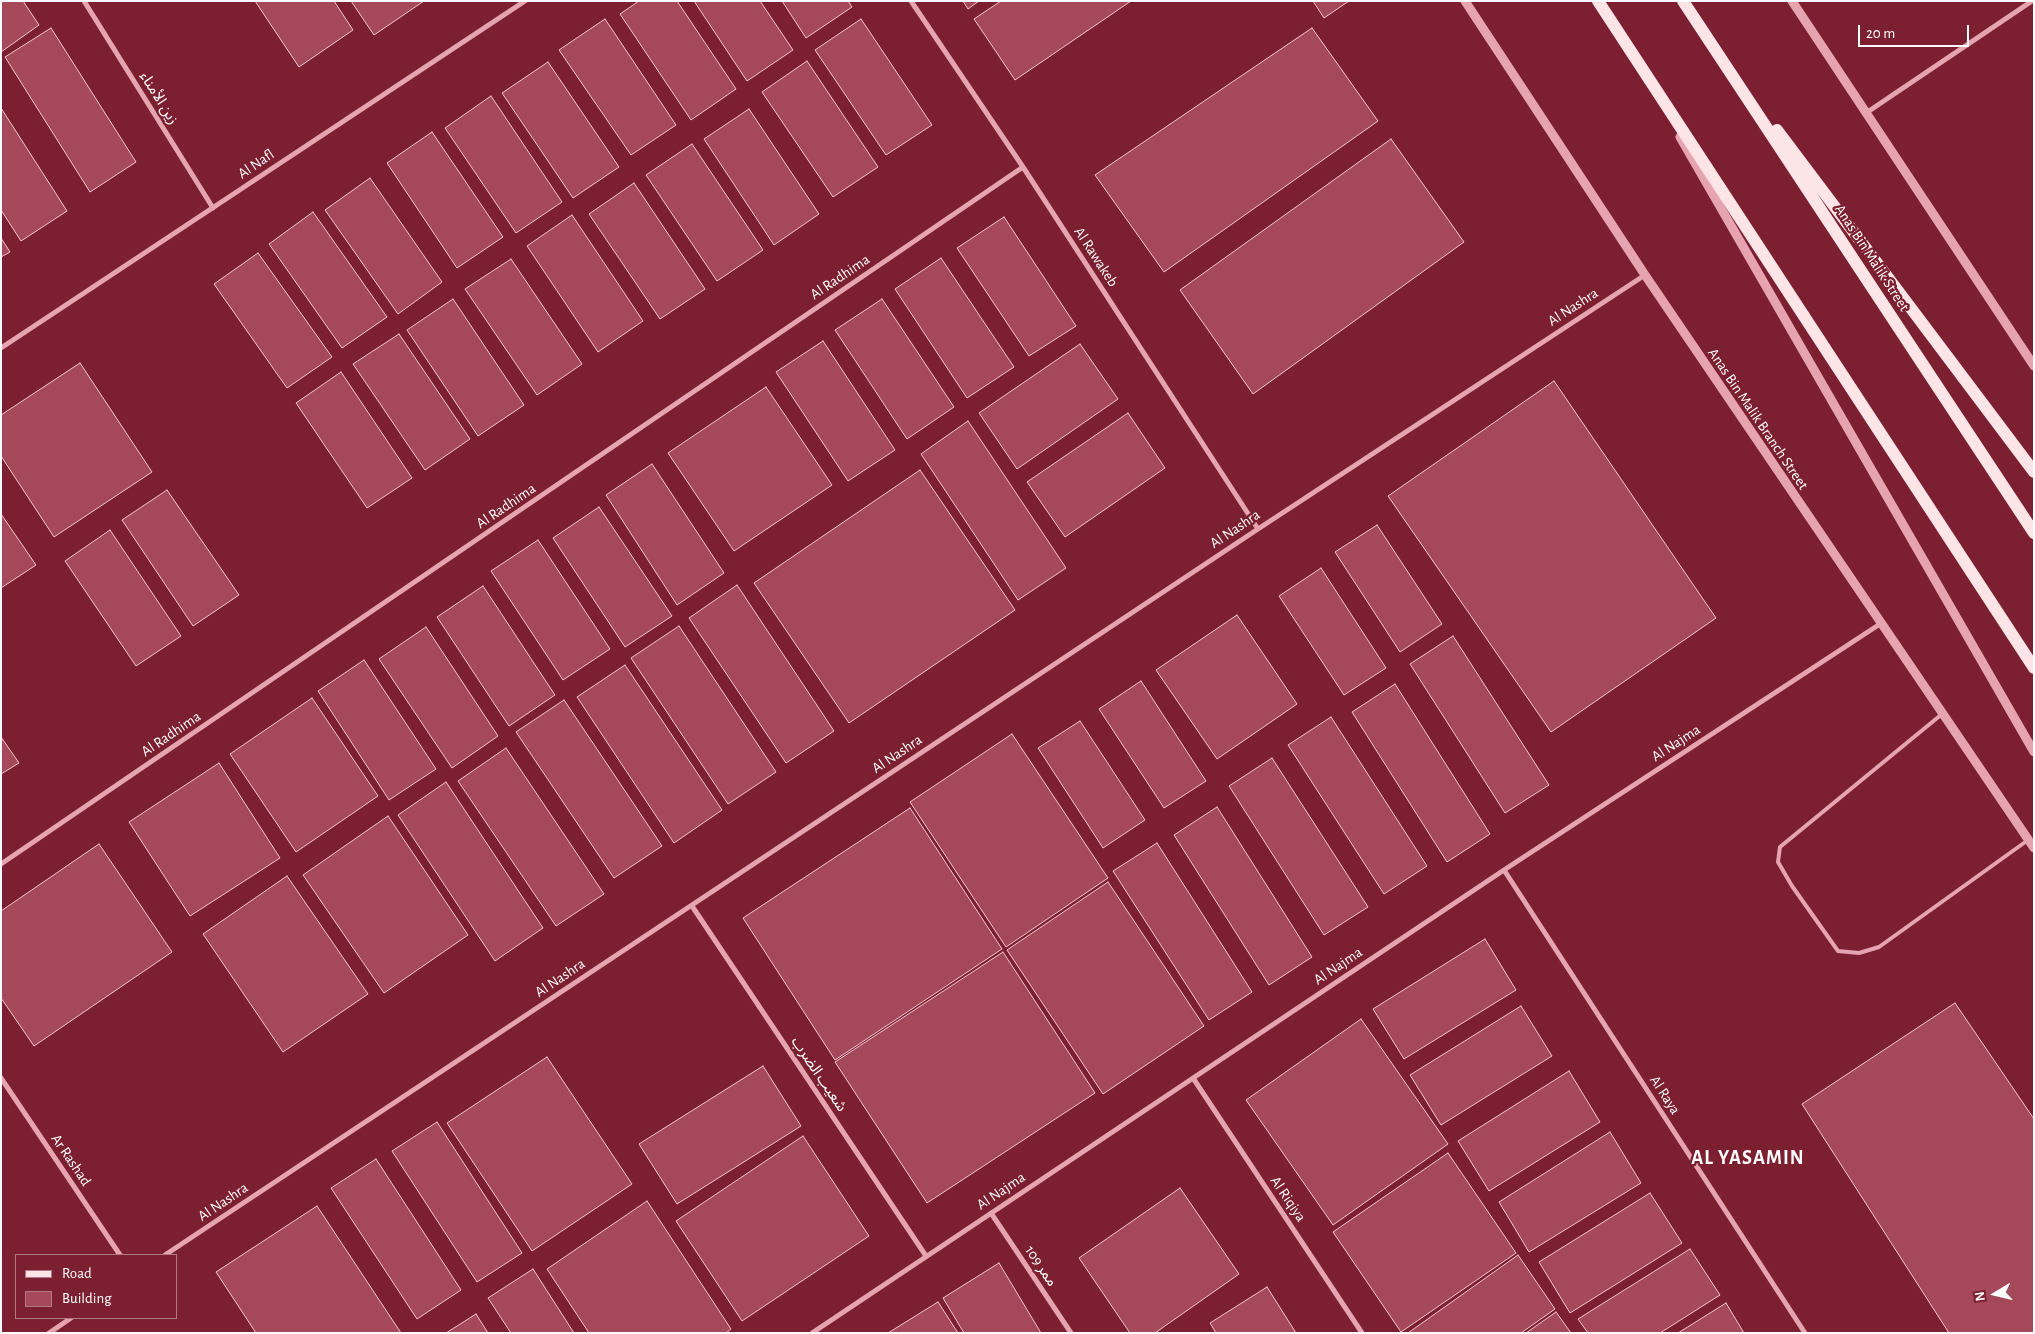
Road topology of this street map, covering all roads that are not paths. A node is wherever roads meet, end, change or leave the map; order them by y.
1 (84, 1) edge
2 (525, 1) edge
3 (911, 1) edge
4 (1465, 1) edge
5 (1598, 1) edge
6 (1683, 1) edge
7 (1792, 1) edge
8 (2032, 1) edge
9 (1700, 27) junction
10 (1627, 44) junction
11 (1866, 112) junction
12 (1023, 167) junction
13 (213, 208) junction
14 (1645, 275) junction
15 (1, 348) edge
16 (2034, 366) edge
17 (2034, 472) edge
18 (1258, 529) junction
19 (2034, 533) edge
20 (1880, 624) junction
21 (2034, 668) edge
22 (1942, 714) junction
23 (2034, 752) edge
24 (2028, 839) junction
25 (2034, 848) edge
26 (1, 864) edge
27 (1504, 870) junction
28 (692, 906) junction
29 (1, 1078) edge
30 (1193, 1078) junction
31 (991, 1213) junction
32 (119, 1254) edge
33 (167, 1254) edge
34 (926, 1256) junction
35 (70, 1319) edge
36 (49, 1333) edge
37 (812, 1333) edge
38 (1071, 1333) edge
39 (1362, 1333) edge
40 (1805, 1333) edge

1 - 13 street, زين الأمناء
2 - 13 street, Al Nafl
3 - 12 street, Al Rawakeb
4 - 14 street, Anas Bin Malik Branch Street
5 - 10 main road
6 - 9 main road, Anas Bin Malik Street
7 - 11 street
8 - 11 street
9 - 17 main road
9 - 19 main road, Anas Bin Malik Street
10 - 21 main road
10 - 23 street
11 - 16 street
12 - 18 street, Al Rawakeb
12 - 26 street, Al Radhima
13 - 15 street, Al Nafl
14 - 18 street, Al Nashra
14 - 20 street, Anas Bin Malik Branch Street
18 - 28 street, Al Nashra
20 - 22 street, Anas Bin Malik Branch Street
20 - 27 street, Al Najma
22 - 24 street, Anas Bin Malik Branch Street
22 - 24 lane
24 - 25 street, Anas Bin Malik Branch Street
27 - 30 street, Al Najma
27 - 40 street, Al Raya
28 - 33 street, Al Nashra
28 - 34 street, شعيب الضرب
29 - 32 street, Ar Rashad
30 - 31 street, Al Najma
30 - 39 street, Al Riqiya
31 - 34 street, Al Najma
31 - 38 street, ممر 109
34 - 37 street, Al Najma
35 - 36 street

